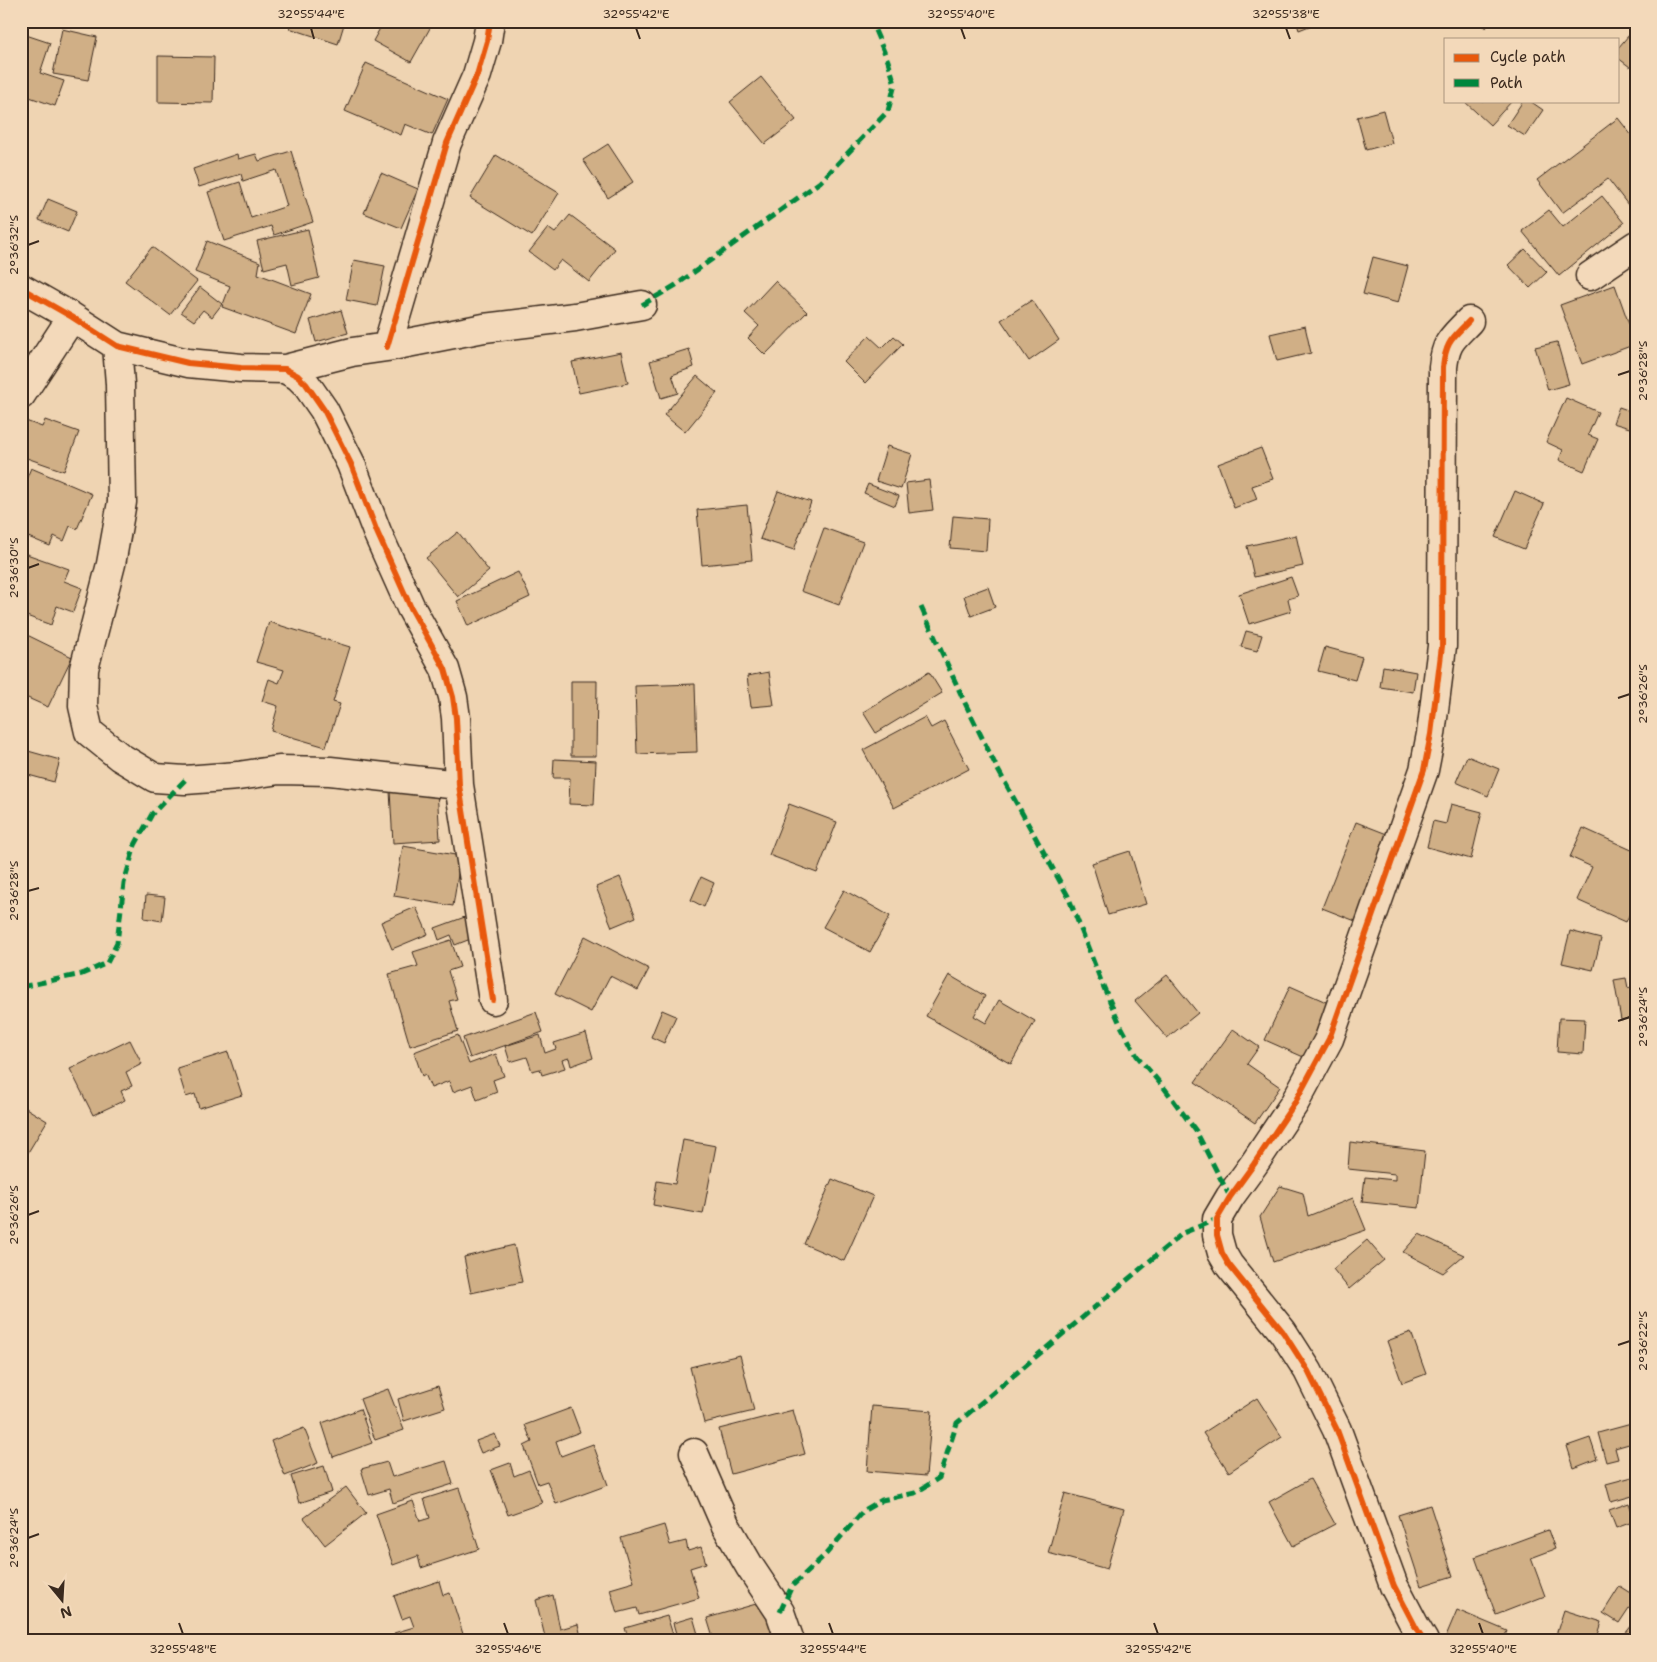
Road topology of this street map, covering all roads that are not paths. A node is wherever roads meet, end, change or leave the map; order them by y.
1 (490, 21) edge
2 (1636, 245) edge
3 (1590, 276) dead end
4 (21, 288) edge
5 (642, 305) dead end
6 (72, 317) junction
7 (1468, 321) dead end
8 (117, 346) junction
9 (387, 347) junction
10 (285, 369) junction
11 (21, 395) edge
12 (460, 785) junction
13 (493, 1000) dead end
14 (694, 1453) dead end
15 (1414, 1636) edge
16 (790, 1641) edge

1 - 9 street
2 - 3 street
4 - 6 street
5 - 9 street
6 - 8 street
6 - 11 street
7 - 15 street
8 - 10 street
8 - 12 street
9 - 10 street
10 - 12 street
12 - 13 street
14 - 16 street

